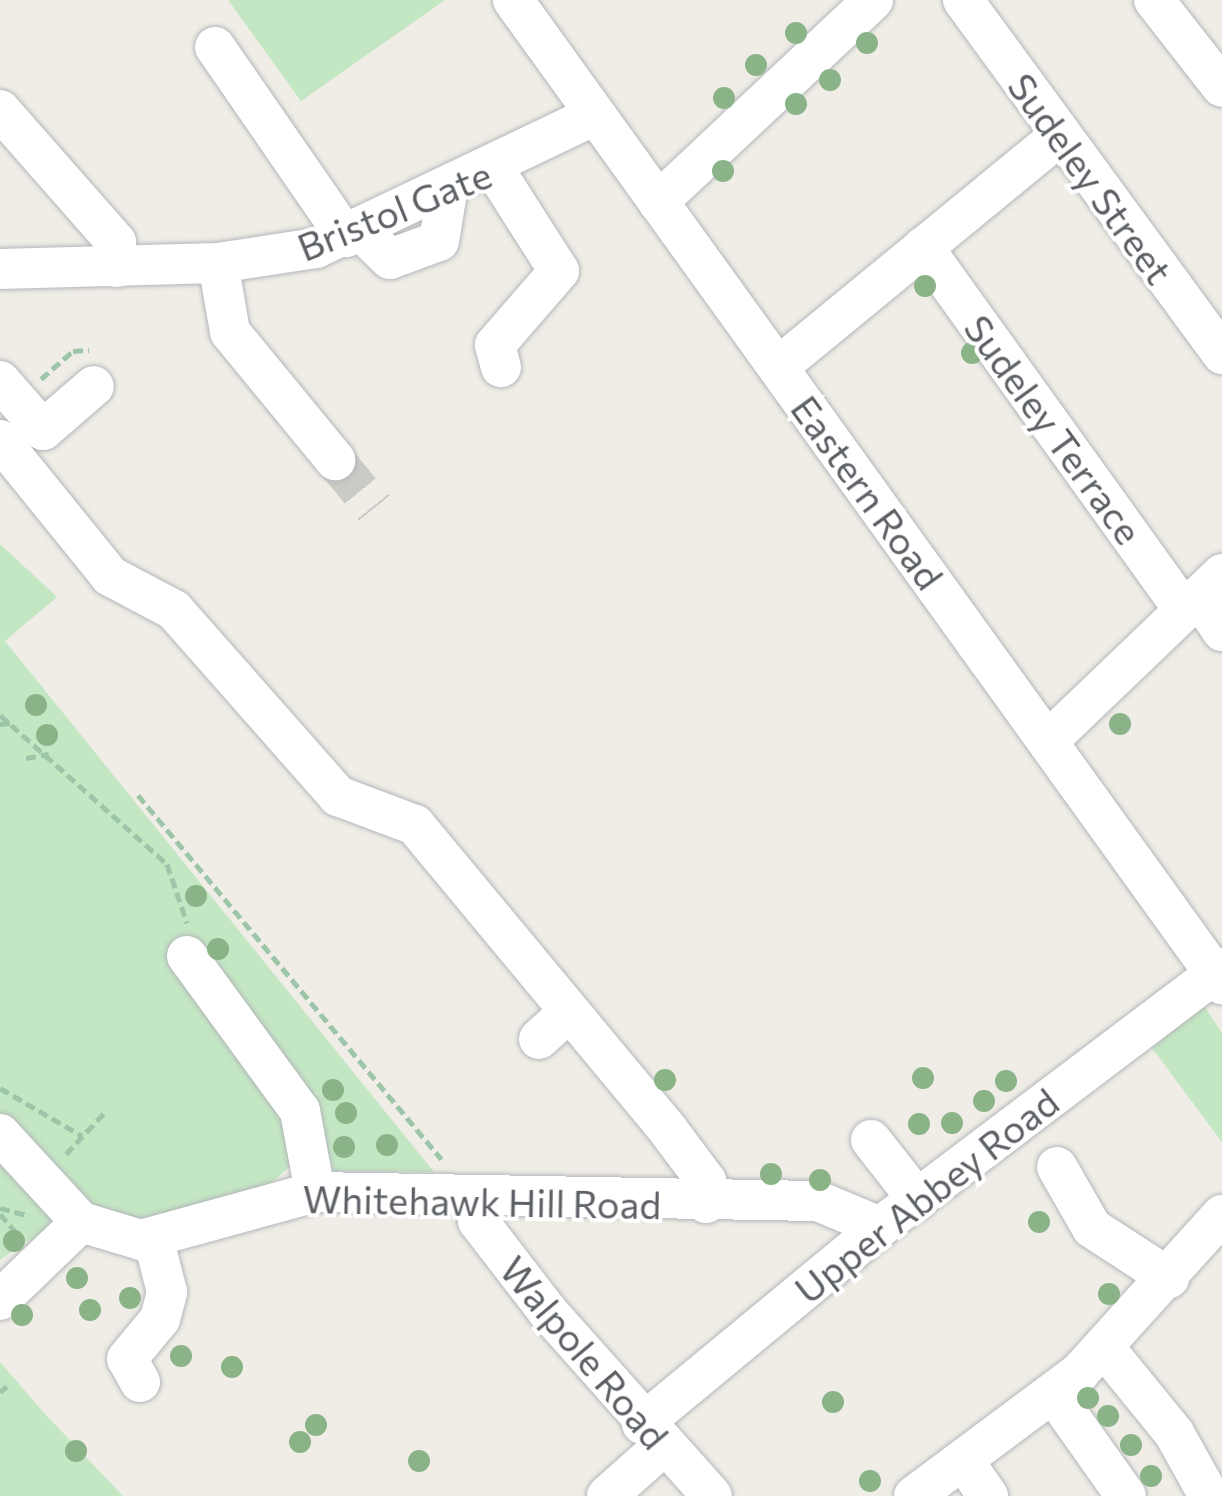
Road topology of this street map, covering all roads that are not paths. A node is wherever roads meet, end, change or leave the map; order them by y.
1 (873, 0) edge
2 (963, 0) edge
3 (1154, 0) edge
4 (520, 2) edge
5 (215, 47) dead end
6 (1222, 88) edge
7 (0, 110) edge
8 (595, 115) junction
9 (1058, 136) junction
10 (494, 169) junction
11 (658, 202) junction
12 (354, 234) junction
13 (923, 247) junction
14 (218, 263) junction
15 (117, 267) junction
16 (0, 269) edge
17 (1222, 354) edge
18 (778, 367) junction
19 (500, 368) dead end
20 (0, 381) edge
21 (94, 386) dead end
22 (0, 440) edge
23 (335, 460) tunnel mouth
24 (1202, 594) edge
25 (1222, 631) edge
26 (1049, 740) junction
27 (187, 956) road end
28 (1220, 975) edge
29 (569, 1012) junction
30 (539, 1040) dead end
31 (0, 1134) edge
32 (871, 1140) dead end
33 (1056, 1167) dead end
34 (315, 1192) junction
35 (476, 1198) junction
36 (918, 1200) junction
37 (706, 1203) junction
38 (1222, 1215) edge
39 (61, 1220) junction
40 (880, 1227) junction
41 (153, 1237) junction
42 (1169, 1278) junction
43 (0, 1300) edge
44 (1104, 1347) junction
45 (140, 1382) dead end
46 (1052, 1393) junction
47 (652, 1436) junction
48 (963, 1460) junction
49 (607, 1496) edge
50 (712, 1496) edge
51 (914, 1496) edge
52 (988, 1496) edge
53 (1126, 1496) edge
54 (1209, 1496) edge

1 - 11 street
2 - 9 street, Sudeley Street
3 - 6 street
4 - 8 street, Eastern Road
5 - 12 street
7 - 15 street
8 - 10 street, Bristol Gate
8 - 11 street, Eastern Road
9 - 13 street
9 - 17 street, Sudeley Street
10 - 12 street, Bristol Gate
10 - 19 street
11 - 18 street, Eastern Road
12 - 14 street, Bristol Gate
13 - 18 street
13 - 24 street, Sudeley Terrace
14 - 15 street, Bristol Gate
14 - 23 street
15 - 16 street, Bristol Gate
18 - 26 street, Eastern Road
20 - 21 street
22 - 29 street
24 - 25 street, Sudeley Terrace
24 - 26 street
26 - 28 street, Eastern Road
27 - 34 street
28 - 36 street, Upper Abbey Road
29 - 30 street
29 - 37 street
31 - 39 street
32 - 36 street
33 - 42 street
34 - 35 street, Whitehawk Hill Road
34 - 41 street, Whitehawk Hill Road
35 - 37 street, Whitehawk Hill Road
35 - 47 street, Walpole Road
36 - 40 street, Upper Abbey Road
37 - 40 street, Whitehawk Hill Road
38 - 42 street
39 - 41 street, Whitehawk Hill Road
39 - 43 street
40 - 47 street, Upper Abbey Road
41 - 45 street
42 - 44 street
44 - 46 street
44 - 54 street
46 - 48 street
46 - 53 street
47 - 49 street, Upper Abbey Road
47 - 50 street, Walpole Road
48 - 51 street
48 - 52 street

